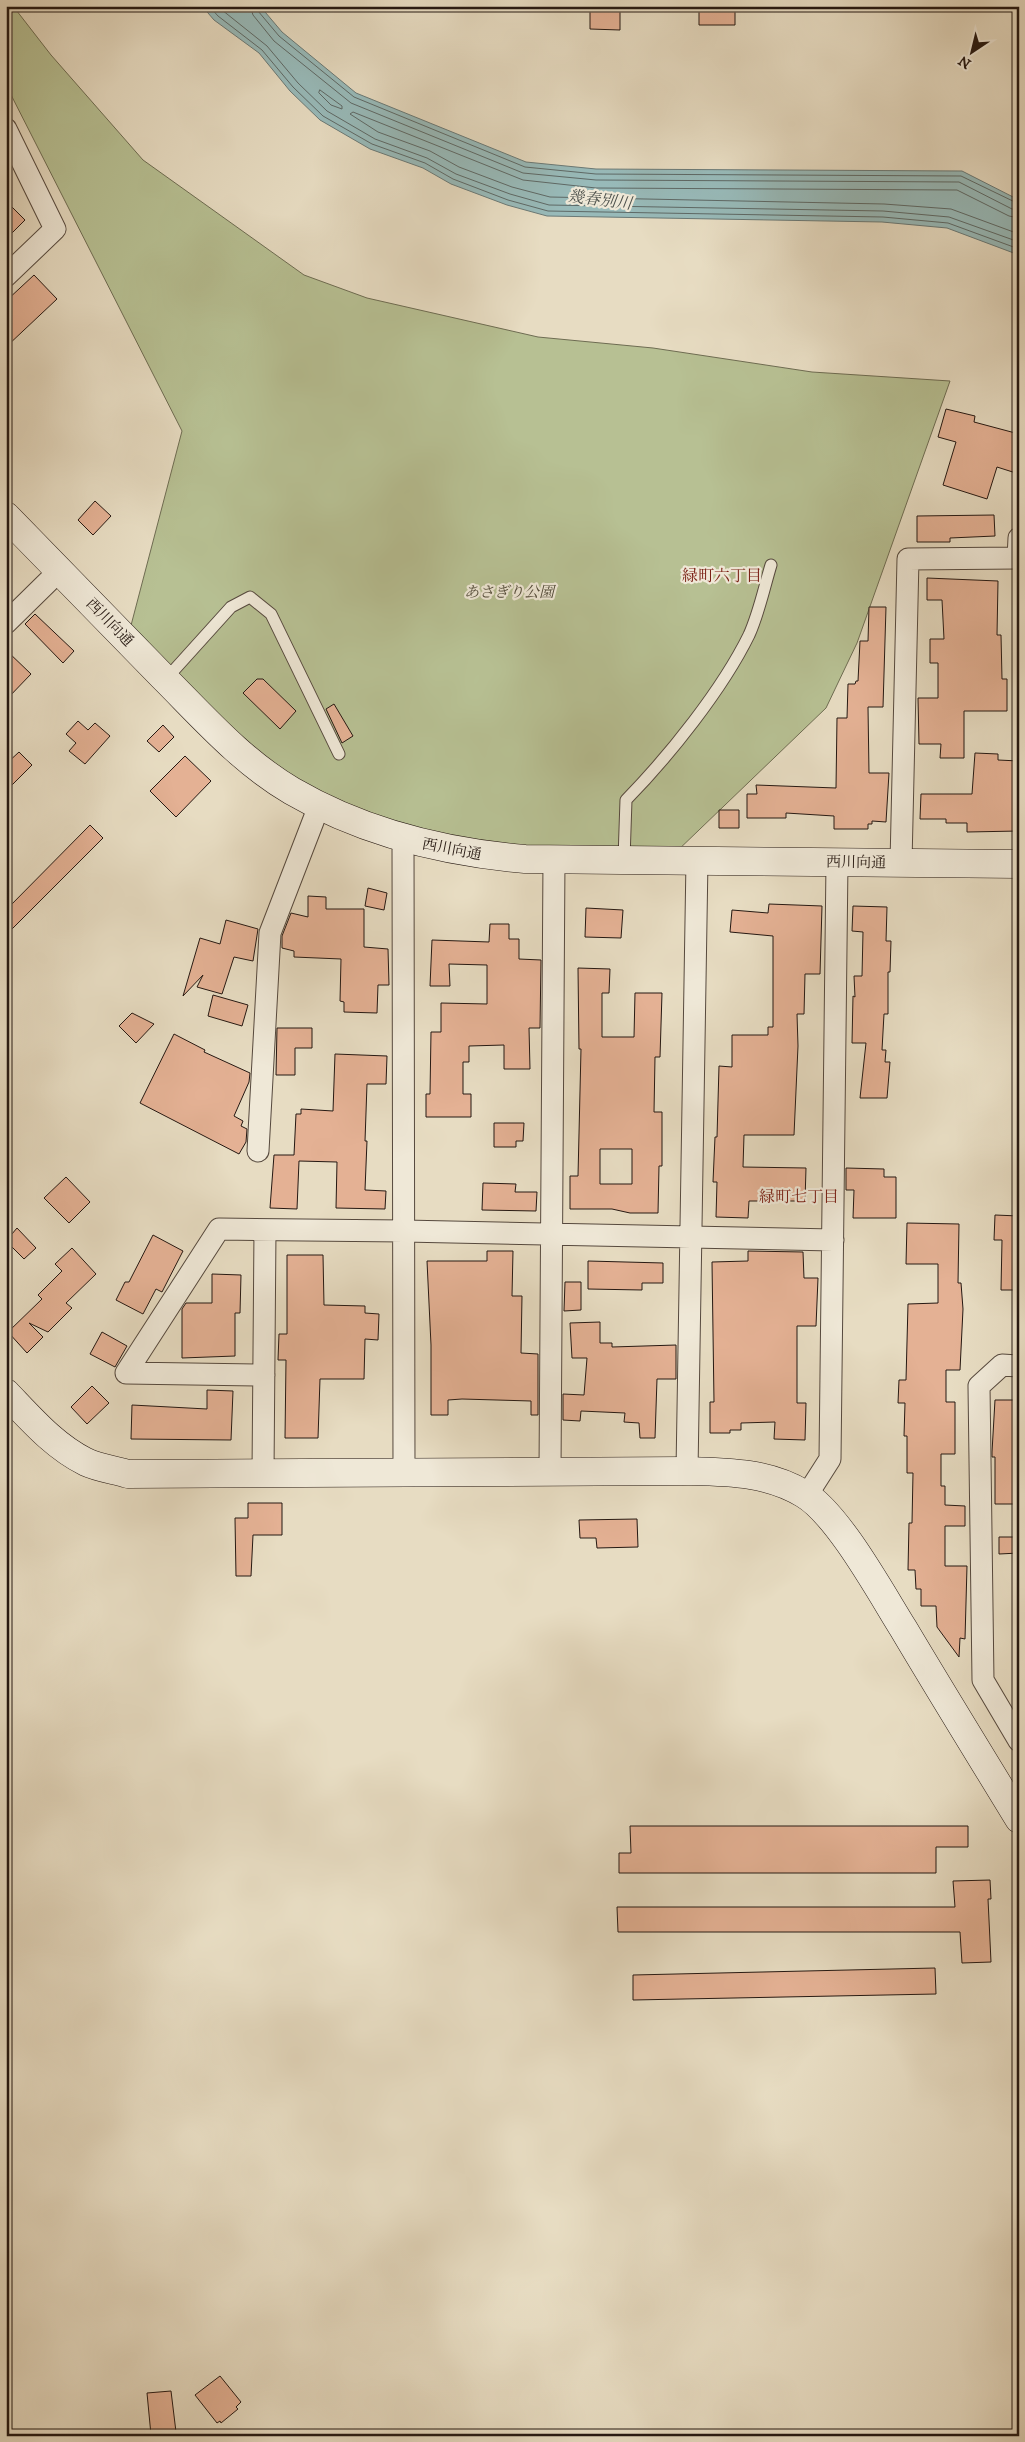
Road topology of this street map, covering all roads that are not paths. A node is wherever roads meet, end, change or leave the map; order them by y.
1 (6, 129) edge
2 (6, 276) edge
3 (6, 516) edge
4 (1018, 552) edge
5 (771, 565) dead end
6 (59, 570) junction
7 (6, 623) edge
8 (166, 679) junction
9 (339, 754) dead end
10 (319, 806) junction
11 (404, 839) junction
12 (554, 859) junction
13 (624, 859) junction
14 (697, 860) junction
15 (837, 862) junction
16 (902, 862) junction
17 (1019, 864) edge
18 (258, 1150) dead end
19 (265, 1230) junction
20 (404, 1230) junction
21 (552, 1234) junction
22 (691, 1237) junction
23 (833, 1240) junction
24 (1019, 1366) edge
25 (264, 1375) junction
26 (6, 1393) edge
27 (687, 1470) junction
28 (404, 1472) junction
29 (550, 1472) junction
30 (263, 1473) junction
31 (806, 1495) junction
32 (1019, 1741) edge
33 (1019, 1819) edge

1 - 2 street
3 - 6 street, 西川向通
4 - 16 street
5 - 13 lane
6 - 7 street
6 - 8 street, 西川向通
8 - 9 lane
8 - 10 street, 西川向通
10 - 11 street, 西川向通
10 - 18 street
11 - 12 street, 西川向通
11 - 20 street
12 - 13 street, 西川向通
12 - 21 street
13 - 14 street, 西川向通
14 - 15 street, 西川向通
14 - 22 street
15 - 16 street, 西川向通
15 - 23 street
16 - 17 street, 西川向通
19 - 20 street
19 - 25 street
19 - 25 street
20 - 21 street
20 - 28 street
21 - 22 street
21 - 29 street
22 - 23 street
22 - 27 street
23 - 31 street
24 - 32 street
25 - 30 street
26 - 30 street
27 - 29 street
27 - 31 street
28 - 29 street
28 - 30 street
31 - 33 street

